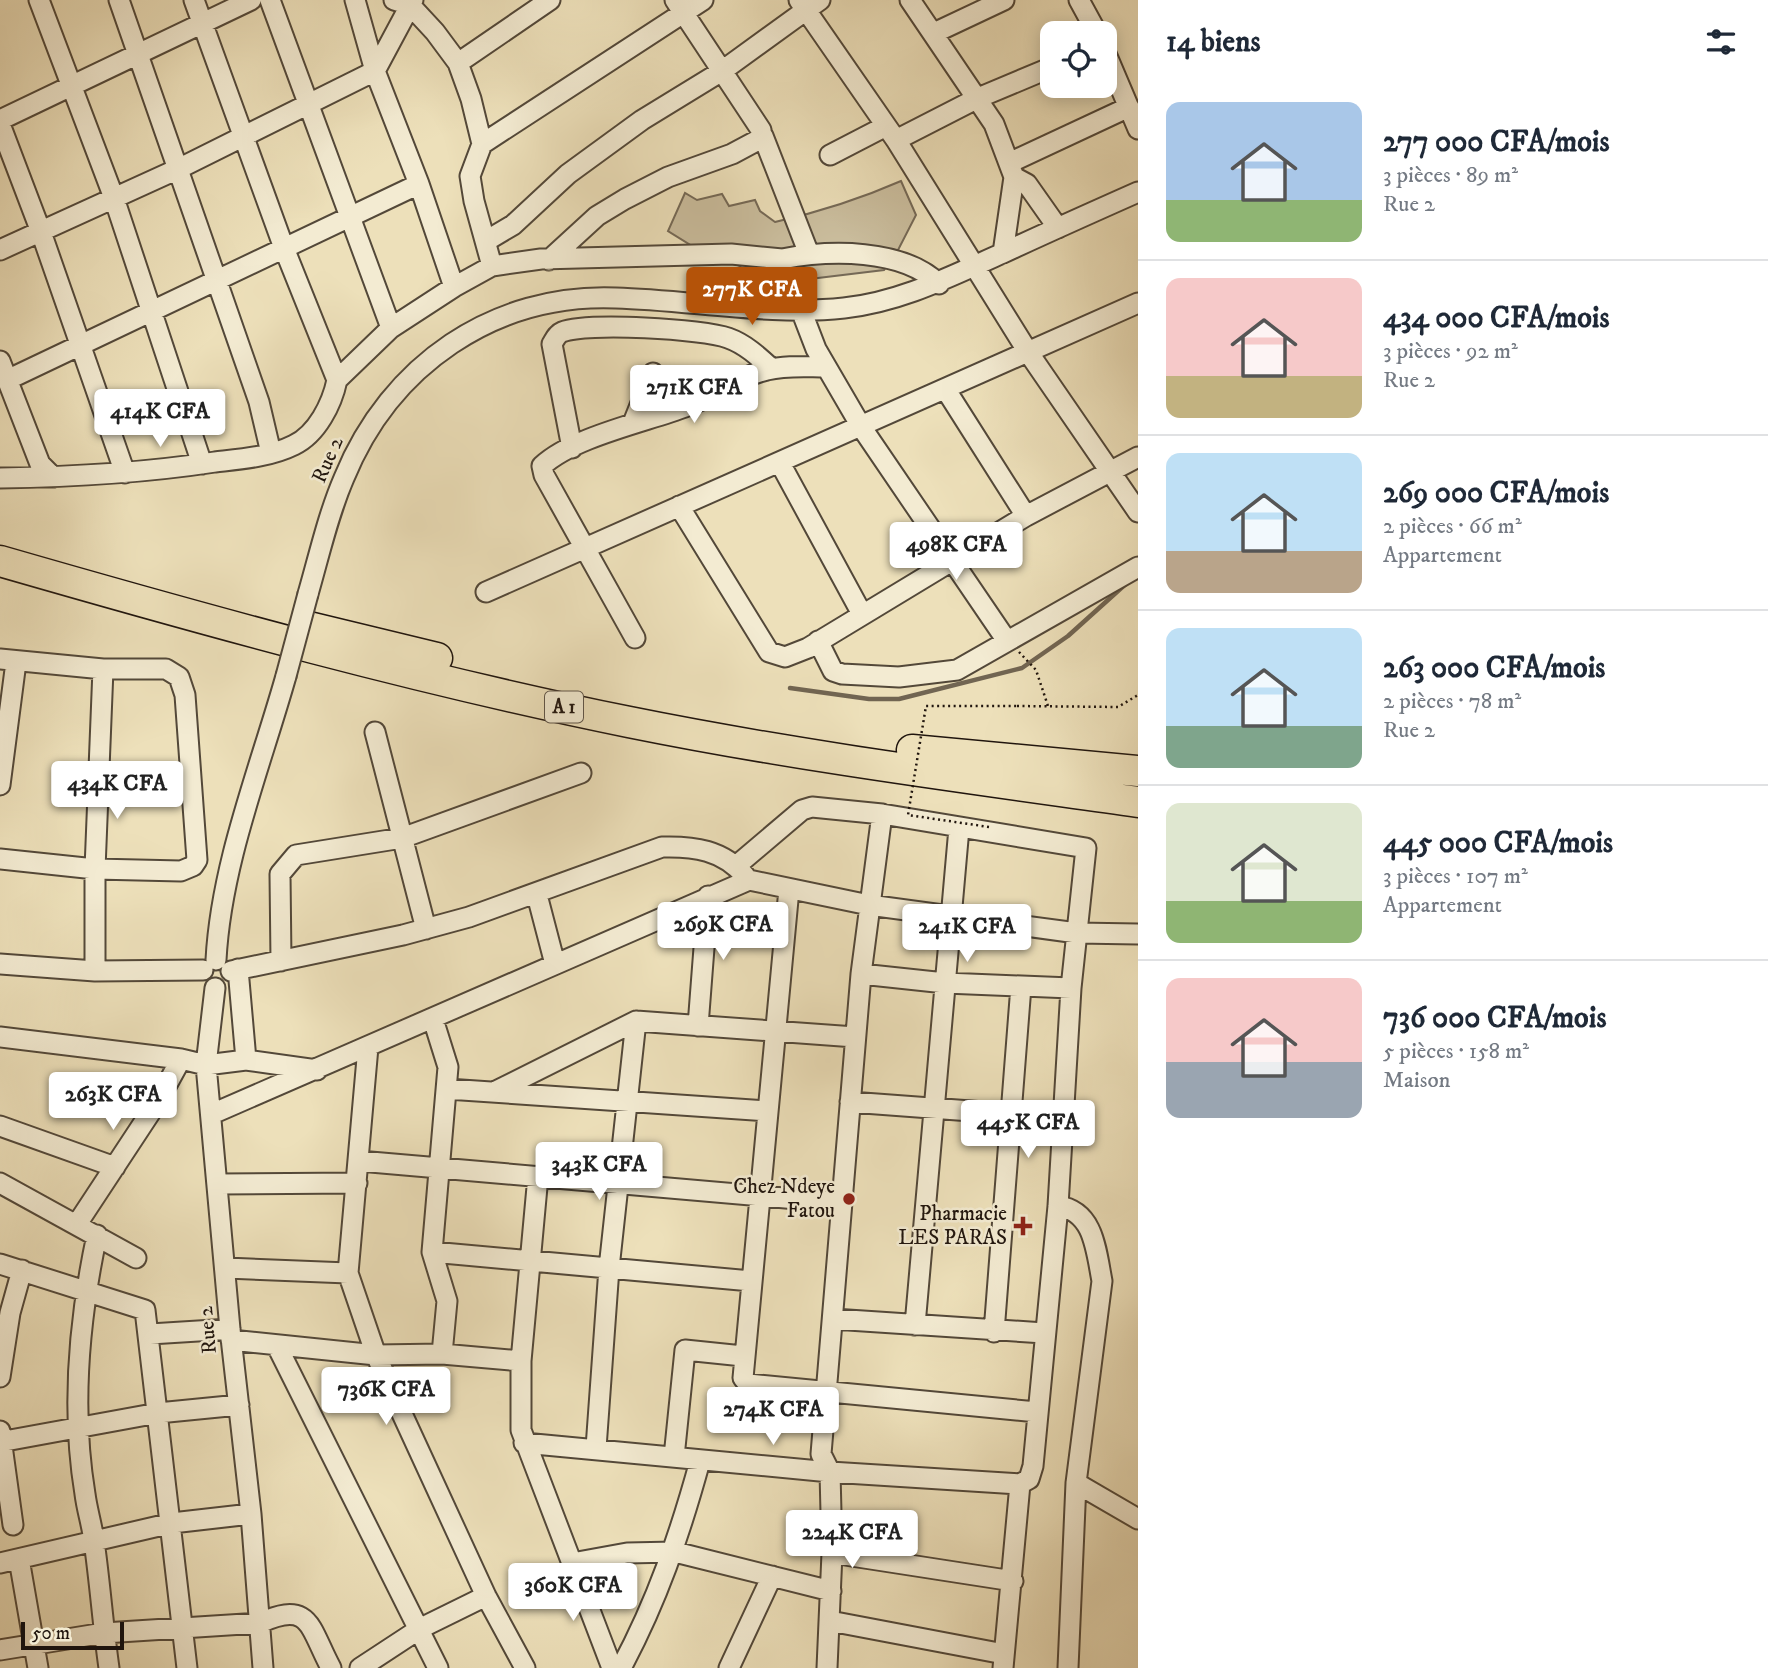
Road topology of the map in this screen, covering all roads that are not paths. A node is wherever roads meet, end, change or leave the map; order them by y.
1 (39, 0) edge
2 (119, 0) edge
3 (194, 0) edge
4 (251, 0) edge
5 (270, 0) edge
6 (355, 0) edge
7 (551, 0) edge
8 (703, 0) edge
9 (910, 0) edge
10 (1003, 0) edge
11 (1079, 0) edge
12 (406, 2) edge
13 (808, 3) edge
14 (679, 6) edge
15 (1090, 21) edge
16 (201, 24) junction
17 (934, 33) junction
18 (137, 54) junction
19 (458, 63) junction
20 (722, 71) junction
21 (375, 72) junction
22 (1040, 73) edge
23 (1117, 79) edge
24 (71, 87) junction
25 (978, 99) junction
26 (308, 106) junction
27 (1129, 107) junction
28 (0, 122) edge
29 (1138, 128) edge
30 (891, 133) junction
31 (244, 136) junction
32 (763, 136) junction
33 (482, 144) junction
34 (830, 155) dead end
35 (180, 168) junction
36 (1012, 170) junction
37 (419, 184) junction
38 (1138, 192) edge
39 (114, 198) junction
40 (351, 216) junction
41 (1058, 228) junction
42 (41, 232) junction
43 (486, 241) junction
44 (284, 248) junction
45 (0, 250) edge
46 (1003, 253) junction
47 (809, 254) junction
48 (782, 259) junction
49 (549, 260) junction
50 (974, 266) junction
51 (492, 267) junction
52 (216, 281) junction
53 (939, 284) junction
54 (454, 286) junction
55 (1138, 303) edge
56 (793, 310) junction
57 (152, 312) junction
58 (391, 328) junction
59 (79, 346) junction
60 (1028, 352) junction
61 (0, 361) edge
62 (826, 367) junction
63 (772, 369) junction
64 (653, 373) dead end
65 (7, 380) junction
66 (337, 380) junction
67 (946, 390) junction
68 (634, 423) junction
69 (862, 428) junction
70 (572, 448) junction
71 (271, 453) junction
72 (1138, 457) edge
73 (779, 463) junction
74 (202, 464) junction
75 (1110, 470) junction
76 (125, 473) junction
77 (54, 477) junction
78 (0, 478) edge
79 (679, 506) junction
80 (1138, 512) edge
81 (1026, 516) junction
82 (0, 541) edge
83 (583, 547) junction
84 (953, 560) junction
85 (0, 561) edge
86 (1138, 567) edge
87 (486, 592) dead end
88 (862, 614) junction
89 (635, 638) dead end
90 (818, 641) junction
91 (1007, 641) junction
92 (8, 660) edge
93 (103, 669) junction
94 (375, 732) dead end
95 (1138, 771) edge
96 (581, 773) dead end
97 (0, 785) edge
98 (1138, 802) edge
99 (882, 814) junction
100 (959, 828) junction
101 (402, 838) junction
102 (0, 859) edge
103 (95, 869) junction
104 (743, 873) junction
105 (789, 889) junction
106 (537, 895) junction
107 (708, 896) junction
108 (869, 905) junction
109 (952, 914) junction
110 (426, 929) junction
111 (1077, 933) junction
112 (1138, 934) edge
113 (281, 961) junction
114 (0, 964) edge
115 (555, 964) junction
116 (222, 967) junction
117 (95, 971) junction
118 (861, 974) junction
119 (944, 983) junction
120 (1021, 986) junction
121 (1071, 988) junction
122 (433, 1018) junction
123 (636, 1021) junction
124 (698, 1026) junction
125 (775, 1031) junction
126 (0, 1037) edge
127 (855, 1037) junction
128 (368, 1048) junction
129 (180, 1059) junction
130 (246, 1060) junction
131 (206, 1065) junction
132 (317, 1070) junction
133 (447, 1089) junction
134 (496, 1091) junction
135 (626, 1099) junction
136 (850, 1102) junction
137 (933, 1106) junction
138 (767, 1111) junction
139 (212, 1114) junction
140 (1011, 1114) junction
141 (0, 1126) edge
142 (359, 1161) junction
143 (115, 1167) junction
144 (440, 1168) junction
145 (538, 1176) junction
146 (0, 1183) edge
147 (357, 1183) junction
148 (218, 1184) junction
149 (618, 1184) junction
150 (759, 1196) junction
151 (842, 1203) junction
152 (1058, 1206) junction
153 (77, 1224) junction
154 (97, 1235) junction
155 (432, 1252) junction
156 (136, 1258) dead end
157 (530, 1261) junction
158 (0, 1264) edge
159 (226, 1268) junction
160 (609, 1268) junction
161 (22, 1270) junction
162 (348, 1273) junction
163 (751, 1281) junction
164 (85, 1293) junction
165 (834, 1319) junction
166 (915, 1325) junction
167 (994, 1332) junction
168 (1044, 1333) junction
169 (150, 1335) junction
170 (230, 1335) junction
171 (277, 1346) junction
172 (442, 1354) junction
173 (376, 1355) junction
174 (743, 1356) junction
175 (521, 1362) junction
176 (0, 1377) edge
177 (828, 1392) junction
178 (239, 1405) junction
179 (1037, 1412) junction
180 (158, 1413) junction
181 (79, 1427) junction
182 (0, 1438) edge
183 (524, 1443) junction
184 (596, 1448) junction
185 (674, 1457) junction
186 (700, 1461) junction
187 (830, 1472) junction
188 (1076, 1483) junction
189 (1020, 1484) junction
190 (251, 1514) junction
191 (1138, 1519) edge
192 (172, 1523) junction
193 (13, 1525) dead end
194 (94, 1539) junction
195 (674, 1552) junction
196 (832, 1553) junction
197 (10, 1561) edge
198 (572, 1563) junction
199 (772, 1576) junction
200 (1013, 1581) junction
201 (831, 1591) junction
202 (486, 1596) junction
203 (830, 1621) junction
204 (260, 1623) junction
205 (184, 1628) junction
206 (421, 1628) junction
207 (104, 1633) junction
208 (33, 1644) junction
209 (0, 1650) edge
210 (1004, 1661) edge
211 (38, 1668) edge
212 (109, 1668) edge
213 (187, 1668) edge
214 (263, 1668) edge
215 (331, 1668) edge
216 (360, 1668) edge
217 (438, 1668) edge
218 (525, 1668) edge
219 (612, 1668) edge
220 (621, 1668) edge
221 (729, 1668) edge
222 (827, 1668) edge
223 (1069, 1668) edge

1 - 24 street
2 - 18 street
3 - 16 street
4 - 16 street
5 - 26 street
6 - 21 street
7 - 19 street
8 - 14 street
9 - 17 street
10 - 17 street
11 - 15 street
12 - 19 street
12 - 21 street
13 - 20 street
13 - 30 street
14 - 20 street
14 - 33 street
16 - 18 street
16 - 31 street
17 - 25 street
18 - 24 street
18 - 35 street
19 - 33 street
20 - 32 street
20 - 43 street
21 - 26 street
21 - 37 street
22 - 25 street
23 - 27 street
24 - 28 street
24 - 39 street
25 - 30 street
25 - 36 street
26 - 31 street
26 - 40 street
27 - 29 street
27 - 36 street
28 - 42 street
30 - 34 street
30 - 50 street
31 - 35 street
31 - 44 street
32 - 47 street
32 - 49 street
33 - 43 street
35 - 39 street
35 - 52 street
36 - 41 street
36 - 46 street
37 - 40 street
37 - 54 street
38 - 41 street, Rue 2
39 - 42 street
39 - 57 street
40 - 44 street
40 - 58 street
41 - 46 street, Rue 2
42 - 45 street
42 - 59 street
43 - 51 street
44 - 52 street
44 - 66 street
46 - 50 street, Rue 2
47 - 48 street
47 - 53 street
48 - 49 street
48 - 56 street
49 - 51 street
50 - 53 street, Rue 2
50 - 60 street
51 - 54 street
52 - 57 street
52 - 71 street
53 - 56 street, Rue 2
54 - 58 street
55 - 60 street
56 - 62 street
56 - 116 street, Rue 2, bridge
57 - 59 street
57 - 74 street
58 - 66 street
59 - 65 street
59 - 76 street
60 - 67 street
60 - 75 street
61 - 65 street
62 - 63 street
62 - 69 street
63 - 68 street
63 - 70 street
64 - 68 street
65 - 77 street
66 - 71 street
67 - 69 street
67 - 81 street
68 - 70 street
69 - 73 street
69 - 84 street
70 - 83 street
71 - 74 street
72 - 75 street
73 - 79 street
73 - 88 street
74 - 76 street
75 - 80 street
75 - 81 street
76 - 77 street
77 - 78 street
79 - 83 street
79 - 90 street
81 - 84 street
82 - 95 highway, A 1
83 - 87 street
83 - 89 street
84 - 88 street
84 - 91 street
85 - 98 highway, A 1
86 - 91 street
88 - 90 street
90 - 91 street
92 - 93 street
92 - 97 street
93 - 103 street
93 - 103 street
94 - 101 street
96 - 101 street
99 - 100 street
99 - 104 street
99 - 108 street
100 - 109 street
100 - 111 street
101 - 110 street
101 - 113 street
102 - 103 street
103 - 117 street
104 - 105 street
104 - 106 street
104 - 107 street
105 - 108 street
105 - 125 street
106 - 110 street
106 - 115 street
107 - 115 street
107 - 124 street
108 - 109 street
108 - 118 street
109 - 111 street
109 - 119 street
110 - 113 street
111 - 112 street
111 - 121 street
113 - 116 street
114 - 117 street
115 - 122 street
116 - 117 street
116 - 130 street, Rue 2
116 - 131 street, Rue 2
118 - 119 street
118 - 127 street
119 - 120 street
119 - 137 street
120 - 121 street
120 - 140 street
121 - 152 street
122 - 128 street
122 - 133 street
123 - 124 street
123 - 134 street
123 - 135 street
124 - 125 street
125 - 127 street
125 - 138 street
126 - 129 street
127 - 136 street
128 - 132 street
128 - 142 street
129 - 131 street
129 - 143 street
130 - 131 street
130 - 132 street
131 - 139 street, Rue 2
132 - 139 street
133 - 134 street
133 - 144 street
134 - 135 street
135 - 138 street
135 - 149 street
136 - 137 street
136 - 151 street
137 - 140 street
137 - 166 street
138 - 150 street
139 - 148 street, Rue 2
140 - 167 street
141 - 143 street
142 - 144 street
142 - 147 street
143 - 153 street
144 - 145 street
144 - 155 street
145 - 149 street
145 - 157 street
146 - 153 street
147 - 148 street
147 - 162 street
148 - 159 street, Rue 2
149 - 150 street
149 - 160 street
150 - 151 street
150 - 163 street
151 - 165 street
152 - 168 street
152 - 188 street
153 - 154 street
154 - 156 street
154 - 164 street
155 - 157 street
155 - 172 street
157 - 160 street
157 - 175 street
158 - 161 street
159 - 162 street
159 - 170 street, Rue 2
160 - 163 street
160 - 184 street
161 - 164 street
161 - 176 street
162 - 173 street
163 - 174 street
164 - 169 street
164 - 181 street
165 - 166 street
165 - 177 street
166 - 167 street
167 - 168 street
168 - 179 street
169 - 170 street
169 - 180 street
170 - 171 street
170 - 178 street, Rue 2
171 - 173 street
171 - 206 street
172 - 173 street
172 - 175 street
173 - 202 street
174 - 177 street
174 - 185 street
175 - 183 street
177 - 179 street
177 - 187 street
178 - 180 street
178 - 190 street, Rue 2
179 - 189 street
180 - 181 street
180 - 192 street
181 - 182 street
181 - 194 street
182 - 193 street
183 - 184 street
183 - 198 street
184 - 185 street
185 - 186 street
186 - 187 street
186 - 195 street
187 - 189 street
187 - 196 street
188 - 191 street
188 - 223 street
189 - 200 street
190 - 192 street
190 - 204 street, Rue 2
192 - 194 street
192 - 205 street
194 - 197 street
194 - 207 street
195 - 198 street
195 - 199 street
195 - 220 street
196 - 200 street
196 - 201 street
197 - 208 street
198 - 219 street
199 - 201 street
199 - 221 street
200 - 210 street
201 - 203 street
202 - 206 street
202 - 218 street
203 - 210 street
203 - 222 street
204 - 205 street
204 - 214 street, Rue 2
204 - 215 street
205 - 207 street
205 - 213 street
206 - 216 street
206 - 217 street
207 - 208 street
207 - 212 street
208 - 209 street
208 - 211 street

